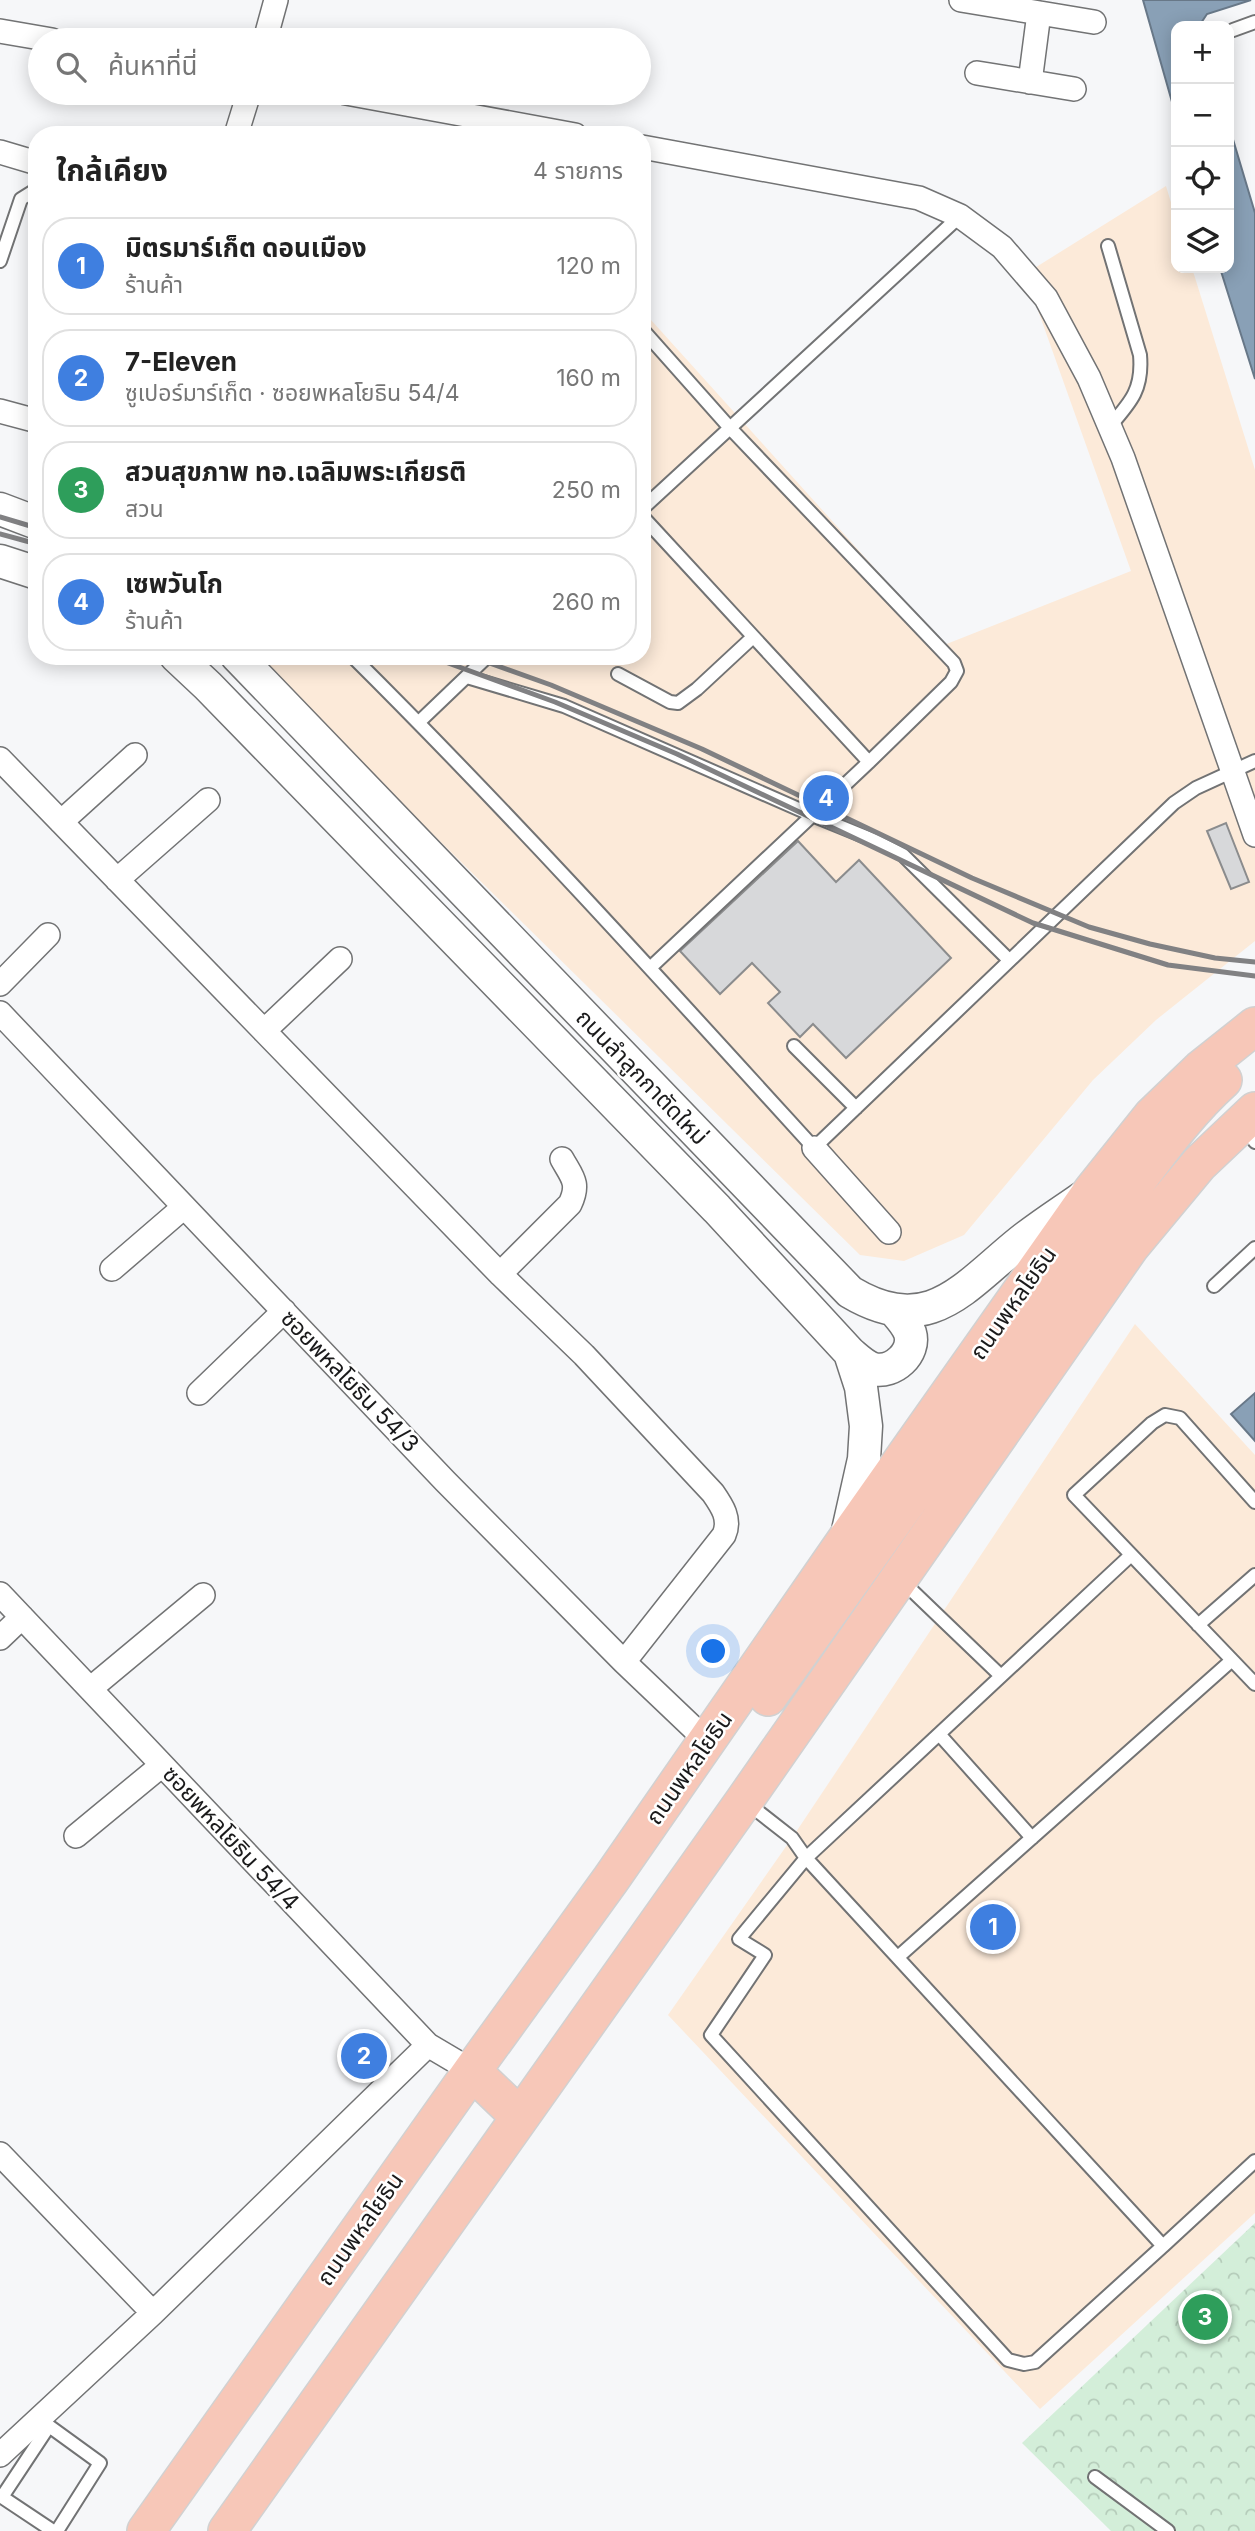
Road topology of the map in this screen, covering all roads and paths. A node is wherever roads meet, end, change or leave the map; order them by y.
1 (276, 0) edge
2 (961, 0) edge
3 (1040, 13) junction
4 (1094, 22) dead end
5 (1255, 22) edge
6 (268, 28) edge
7 (1234, 30) edge
8 (0, 31) edge
9 (28, 36) edge
10 (977, 73) dead end
11 (1030, 82) junction
12 (1074, 89) dead end
13 (245, 105) edge
14 (411, 105) edge
15 (239, 126) edge
16 (526, 126) edge
17 (651, 149) edge
18 (0, 152) edge
19 (28, 160) edge
20 (28, 194) edge
21 (960, 216) junction
22 (1108, 246) dead end
23 (0, 261) edge
24 (651, 339) edge
25 (0, 411) edge
26 (28, 419) edge
27 (1110, 426) junction
28 (730, 428) junction
29 (651, 501) edge
30 (0, 509) edge
31 (28, 520) edge
32 (651, 526) edge
33 (0, 561) edge
34 (28, 570) edge
35 (753, 637) junction
36 (186, 665) edge
37 (246, 665) edge
38 (361, 665) edge
39 (479, 665) edge
40 (618, 674) dead end
41 (467, 677) junction
42 (419, 722) junction
43 (135, 755) dead end
44 (0, 759) edge
45 (1255, 761) edge
46 (869, 762) junction
47 (1232, 772) junction
48 (208, 800) dead end
49 (813, 815) junction
50 (61, 822) junction
51 (1255, 835) edge
52 (117, 880) junction
53 (48, 935) dead end
54 (340, 959) dead end
55 (1009, 960) junction
56 (650, 968) junction
57 (0, 984) edge
58 (0, 1013) edge
59 (1255, 1026) edge
60 (264, 1031) junction
61 (794, 1046) dead end
62 (1255, 1058) edge
63 (856, 1108) junction
64 (1250, 1125) edge
65 (814, 1149) junction
66 (562, 1158) dead end
67 (1092, 1191) junction
68 (184, 1206) junction
69 (889, 1232) dead end
70 (1255, 1248) edge
71 (111, 1269) dead end
72 (500, 1274) junction
73 (1214, 1286) dead end
74 (894, 1310) junction
75 (284, 1311) junction
76 (850, 1353) junction
77 (199, 1393) dead end
78 (1255, 1502) edge
79 (846, 1540) junction
80 (1131, 1555) junction
81 (1255, 1575) edge
82 (900, 1578) junction
83 (0, 1594) edge
84 (203, 1595) dead end
85 (22, 1617) junction
86 (1198, 1625) junction
87 (0, 1638) edge
88 (1232, 1660) junction
89 (624, 1662) junction
90 (1001, 1676) junction
91 (1255, 1684) edge
92 (90, 1689) junction
93 (939, 1734) junction
94 (708, 1742) junction
95 (162, 1765) junction
96 (744, 1801) junction
97 (646, 1828) junction
98 (76, 1836) dead end
99 (1032, 1838) junction
100 (806, 1858) junction
101 (898, 1957) junction
102 (428, 2045) junction
103 (472, 2071) junction
104 (519, 2116) junction
105 (0, 2154) edge
106 (1255, 2161) edge
107 (1163, 2246) junction
108 (153, 2313) junction
109 (0, 2455) edge
110 (1094, 2477) dead end
111 (38, 2527) edge
112 (55, 2531) edge
113 (146, 2531) edge
114 (227, 2531) edge
115 (1168, 2531) edge

1 - 6 street
2 - 3 street
3 - 4 street
3 - 11 street
5 - 7 lane
8 - 9 street
10 - 11 street
11 - 12 street
13 - 15 street
14 - 16 street
17 - 21 street
18 - 19 street
20 - 23 lane
21 - 27 street
21 - 28 lane
22 - 27 lane
24 - 28 lane
25 - 26 street
27 - 47 street
28 - 29 lane
28 - 46 lane
30 - 31 main road
32 - 35 lane
33 - 34 main road
35 - 40 lane
35 - 46 lane
36 - 76 main road, ถนนลำลูกกาตัดใหม่
37 - 74 main road, ถนนลำลูกกาตัดใหม่
38 - 42 lane
39 - 41 lane
41 - 42 lane
41 - 49 lane
42 - 56 lane
43 - 50 street
44 - 50 street
45 - 47 lane
46 - 49 lane
47 - 51 street
47 - 55 lane
48 - 52 street
49 - 55 lane
49 - 56 lane
50 - 52 street
52 - 60 street
53 - 57 street
54 - 60 street
55 - 63 lane
56 - 65 lane
58 - 68 street, ซอยพหลโยธิน 54/3
59 - 67 main road, ถนนพหลโยธิน
60 - 72 street
61 - 63 lane
62 - 97 main road
63 - 65 lane
64 - 82 main road
65 - 69 street
66 - 72 street
67 - 74 main road, ถนนลำลูกกาตัดใหม่
67 - 79 main road, ถนนพหลโยธิน
68 - 71 street
68 - 75 street, ซอยพหลโยธิน 54/3
70 - 73 lane
72 - 89 street
74 - 76 main road
75 - 77 street
75 - 89 street, ซอยพหลโยธิน 54/3
76 - 79 main road, ถนนลำลูกกาตัดใหม่
78 - 80 lane
79 - 94 main road, ถนนพหลโยธิน
80 - 86 lane
80 - 90 lane
81 - 86 lane
82 - 90 lane
82 - 96 main road
83 - 85 street, ซอยพหลโยธิน 54/4
84 - 92 street
85 - 87 street
85 - 92 street, ซอยพหลโยธิน 54/4
86 - 88 lane
88 - 91 lane
88 - 99 lane
89 - 94 street, ซอยพหลโยธิน 54/3
90 - 93 lane
92 - 95 street, ซอยพหลโยธิน 54/4
93 - 99 lane
93 - 100 lane
94 - 97 main road, ถนนพหลโยธิน
95 - 98 street
95 - 102 street, ซอยพหลโยธิน 54/4
96 - 100 lane
96 - 104 main road
97 - 103 main road, ถนนพหลโยธิน
99 - 101 lane
100 - 101 lane
100 - 107 lane
101 - 107 lane
102 - 103 street, ซอยพหลโยธิน 54/4
102 - 108 street
103 - 104 main road
103 - 113 main road, ถนนพหลโยธิน
104 - 114 main road
105 - 108 street
106 - 107 lane
108 - 109 street
110 - 115 lane
111 - 112 lane
111 - 112 lane

